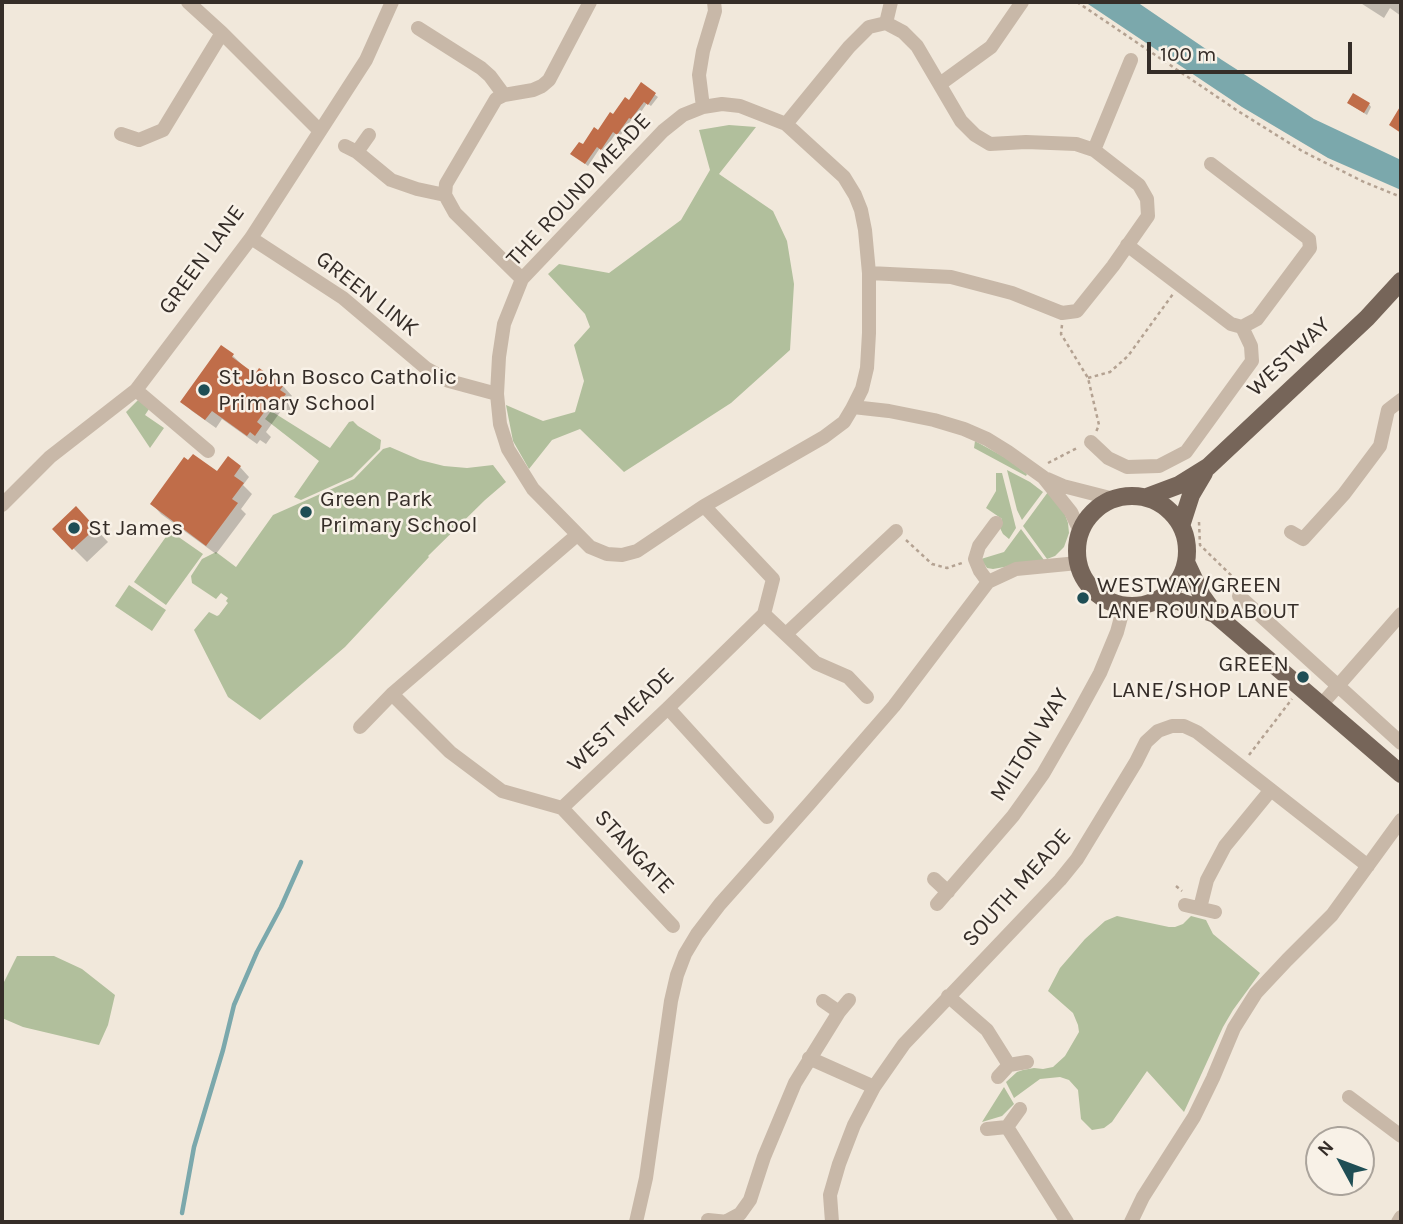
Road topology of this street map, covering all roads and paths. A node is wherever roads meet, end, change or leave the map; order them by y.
1 (188, 2) edge
2 (392, 2) edge
3 (590, 2) edge
4 (714, 2) edge
5 (891, 2) edge
6 (1022, 2) edge
7 (1077, 2) edge
8 (886, 23) junction
9 (418, 28) dead end
10 (222, 33) junction
11 (1131, 60) dead end
12 (940, 83) junction
13 (504, 95) junction
14 (703, 107) junction
15 (786, 124) junction
16 (319, 130) junction
17 (121, 134) dead end
18 (369, 135) dead end
19 (1094, 150) junction
20 (1211, 164) dead end
21 (444, 195) junction
22 (1401, 197) edge
23 (251, 238) junction
24 (1128, 245) junction
25 (869, 273) junction
26 (522, 279) junction
27 (1401, 281) edge
28 (1180, 285) junction
29 (1062, 313) junction
30 (1242, 327) junction
31 (1088, 377) junction
32 (136, 390) junction
33 (497, 394) junction
34 (1401, 400) edge
35 (853, 407) junction
36 (1091, 442) junction
37 (208, 451) dead end
38 (1208, 467) junction
39 (1040, 475) junction
40 (1147, 497) junction
41 (1114, 499) junction
42 (2, 505) edge
43 (704, 506) junction
44 (1199, 520) dead end
45 (996, 523) dead end
46 (1181, 526) junction
47 (895, 531) joint
48 (1080, 531) junction
49 (1291, 532) dead end
50 (578, 536) junction
51 (975, 559) junction
52 (1186, 562) junction
53 (1078, 563) junction
54 (988, 582) junction
55 (1239, 596) joint
56 (1158, 600) junction
57 (1124, 606) junction
58 (764, 614) junction
59 (1215, 614) junction
60 (1401, 614) edge
61 (786, 634) junction
62 (1338, 686) junction
63 (1301, 687) junction
64 (393, 694) junction
65 (867, 697) dead end
66 (1322, 704) junction
67 (668, 708) junction
68 (360, 727) dead end
69 (1401, 743) edge
70 (1241, 766) junction
71 (1401, 774) edge
72 (1270, 790) junction
73 (562, 808) junction
74 (767, 817) dead end
75 (1401, 820) edge
76 (1368, 866) junction
77 (934, 879) dead end
78 (948, 892) junction
79 (937, 904) dead end
80 (1216, 912) dead end
81 (673, 926) dead end
82 (948, 996) junction
83 (823, 1002) dead end
84 (809, 1058) junction
85 (1027, 1062) dead end
86 (1009, 1065) junction
87 (998, 1077) dead end
88 (874, 1087) junction
89 (1349, 1097) dead end
90 (1020, 1110) dead end
91 (1007, 1127) junction
92 (987, 1129) dead end
93 (1401, 1136) edge
94 (1401, 1217) edge
95 (708, 1220) dead end
96 (636, 1222) edge
97 (727, 1222) edge
98 (832, 1222) edge
99 (1067, 1222) edge
100 (1131, 1222) edge
101 (1398, 1222) edge

1 - 10 street
2 - 16 street, GREEN LANE
3 - 13 street
4 - 14 street
5 - 8 street
6 - 12 street
7 - 22 path
8 - 12 street
8 - 15 street
9 - 13 street
10 - 16 street
10 - 17 street
11 - 19 street
12 - 19 street
13 - 21 street
14 - 15 street, THE ROUND MEADE
14 - 26 street, THE ROUND MEADE
15 - 25 street, THE ROUND MEADE
16 - 23 street, GREEN LANE
18 - 21 street
19 - 24 street
20 - 30 street
21 - 26 street
23 - 32 street, GREEN LANE
23 - 33 street, GREEN LINK
24 - 28 street
24 - 29 street
25 - 29 street
25 - 35 street, THE ROUND MEADE
26 - 33 street, THE ROUND MEADE
27 - 38 main road, WESTWAY
28 - 30 street
28 - 31 path
29 - 31 path
30 - 36 street
31 - 36 path
32 - 37 street
32 - 42 street, GREEN LANE
33 - 50 street, THE ROUND MEADE
34 - 49 street
35 - 39 street
35 - 43 street, THE ROUND MEADE
36 - 39 path
38 - 40 main road, WESTWAY
38 - 46 main road, WESTWAY
39 - 41 street
39 - 48 street
40 - 41 main road
40 - 46 main road
41 - 48 main road
43 - 50 street, THE ROUND MEADE
43 - 58 street
44 - 55 path
45 - 51 street
46 - 52 main road
47 - 51 path
47 - 61 street
48 - 53 main road
50 - 64 street
51 - 54 street
52 - 56 main road
52 - 59 main road
53 - 54 street
53 - 57 main road
54 - 96 street
55 - 62 street
56 - 57 main road
56 - 59 main road
57 - 78 street, MILTON WAY
58 - 61 street
58 - 67 street, WEST MEADE
59 - 63 main road
60 - 62 street
61 - 65 street
62 - 66 street
62 - 69 street
63 - 66 main road
63 - 70 path
64 - 68 street
64 - 73 street
66 - 71 main road
67 - 73 street, WEST MEADE
67 - 74 street
70 - 72 street, SOUTH MEADE
70 - 82 street, SOUTH MEADE
72 - 76 street, SOUTH MEADE
72 - 80 street
73 - 81 street, STANGATE
75 - 76 street
76 - 100 street
77 - 78 street
78 - 79 street, MILTON WAY
82 - 86 street
82 - 88 street, SOUTH MEADE
83 - 84 street
84 - 88 street
84 - 97 street
85 - 86 street
86 - 87 street
88 - 98 street, SOUTH MEADE
89 - 93 street
90 - 91 street
91 - 92 street
91 - 99 street
94 - 101 street
95 - 97 street

